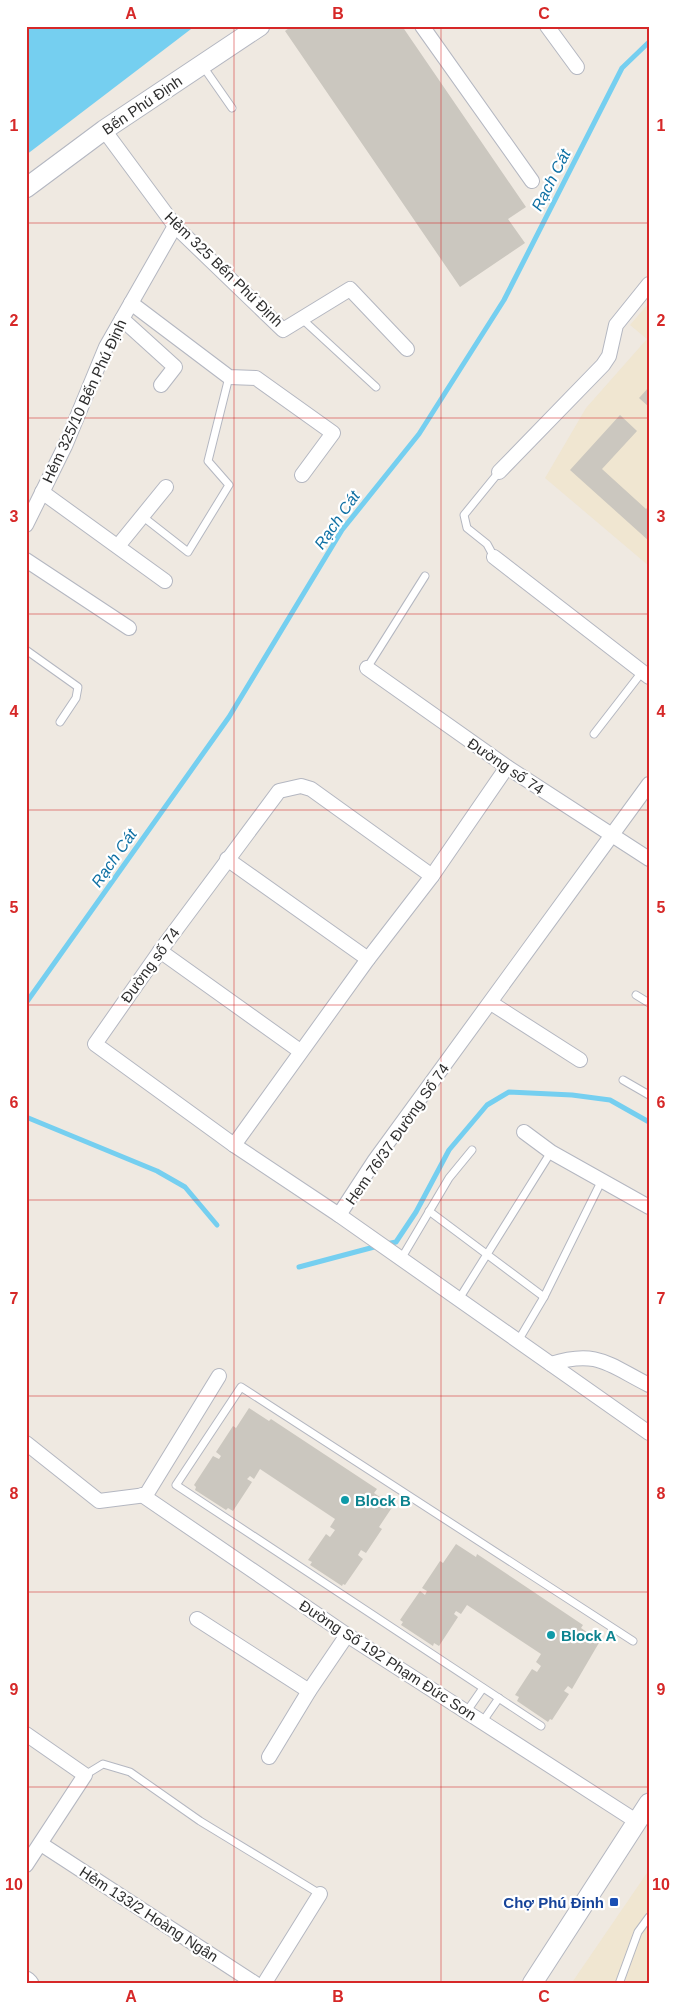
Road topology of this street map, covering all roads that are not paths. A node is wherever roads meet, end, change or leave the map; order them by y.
1 (260, 26) edge
2 (422, 26) edge
3 (547, 26) edge
4 (202, 65) junction
5 (577, 67) dead end
6 (232, 108) dead end
7 (104, 130) junction
8 (532, 181) dead end
9 (26, 188) edge
10 (175, 226) junction
11 (649, 284) edge
12 (131, 303) junction
13 (301, 318) junction
14 (122, 319) junction
15 (407, 349) dead end
16 (229, 378) junction
17 (161, 385) dead end
18 (376, 387) dead end
19 (499, 472) joint
20 (302, 475) dead end
21 (166, 486) dead end
22 (42, 492) junction
23 (142, 516) junction
24 (26, 525) edge
25 (118, 546) junction
26 (494, 557) joint
27 (26, 560) edge
28 (425, 576) dead end
29 (165, 581) dead end
30 (129, 628) dead end
31 (26, 650) edge
32 (367, 668) joint
33 (646, 675) edge
34 (60, 722) dead end
35 (594, 734) dead end
36 (507, 767) junction
37 (649, 784) edge
38 (613, 836) junction
39 (649, 858) edge
40 (227, 859) junction
41 (432, 876) junction
42 (160, 950) junction
43 (368, 959) junction
44 (636, 995) dead end
45 (649, 1003) edge
46 (491, 1004) junction
47 (94, 1044) joint
48 (300, 1052) junction
49 (580, 1060) dead end
50 (624, 1080) dead end
51 (649, 1095) edge
52 (524, 1132) dead end
53 (234, 1145) junction
54 (472, 1150) dead end
55 (550, 1152) junction
56 (602, 1180) junction
57 (649, 1207) edge
58 (429, 1211) junction
59 (339, 1216) junction
60 (487, 1254) junction
61 (401, 1259) junction
62 (544, 1297) junction
63 (459, 1299) junction
64 (518, 1341) junction
65 (551, 1364) junction
66 (219, 1376) dead end
67 (649, 1385) edge
68 (649, 1433) edge
69 (26, 1443) edge
70 (142, 1495) junction
71 (197, 1619) dead end
72 (347, 1635) junction
73 (632, 1641) dead end
74 (483, 1688) junction
75 (309, 1691) junction
76 (499, 1698) junction
77 (467, 1711) junction
78 (483, 1722) junction
79 (541, 1726) dead end
80 (26, 1734) edge
81 (269, 1757) dead end
82 (85, 1775) junction
83 (649, 1803) edge
84 (636, 1821) junction
85 (42, 1844) junction
86 (26, 1865) edge
87 (320, 1894) joint
88 (649, 1917) edge
89 (26, 1982) edge
90 (29, 1984) edge
91 (256, 1984) edge
92 (264, 1984) edge
93 (532, 1984) edge
94 (619, 1984) edge

1 - 4 street, Bến Phú Định
2 - 8 street
3 - 5 street
4 - 6 lane
4 - 7 street, Bến Phú Định
7 - 9 street, Bến Phú Định
7 - 10 street, Hẻm 325 Bến Phú Định
10 - 12 street, Hẻm 325/10 Bến Phú Định
10 - 13 street, Hẻm 325 Bến Phú Định
11 - 19 street
12 - 14 street, Hẻm 325/10 Bến Phú Định
12 - 16 street
13 - 15 street, Hẻm 325 Bến Phú Định
13 - 18 lane
14 - 17 street
14 - 22 street, Hẻm 325/10 Bến Phú Định
16 - 20 street
16 - 23 lane
19 - 26 lane
21 - 23 street
22 - 24 street, Hẻm 325/10 Bến Phú Định
22 - 25 street
23 - 25 street
25 - 29 street
26 - 33 street
27 - 30 street
28 - 32 lane
31 - 34 lane
32 - 36 street, Đường số 74
33 - 35 lane
36 - 38 street, Đường số 74
36 - 41 street
37 - 38 street, Hem 76/37 Đường Số 74
38 - 39 street, Đường số 74
38 - 46 street, Hem 76/37 Đường Số 74
40 - 41 street, Đường số 74
40 - 42 street, Đường số 74
40 - 43 street
41 - 43 street
42 - 47 street, Đường số 74
42 - 48 street
43 - 48 street
44 - 45 lane
46 - 49 street
46 - 59 street, Hem 76/37 Đường Số 74
47 - 53 street, Hem 76/37 Đường Số 74
48 - 53 street
50 - 51 lane
52 - 55 street
53 - 59 street, Hem 76/37 Đường Số 74
54 - 58 lane
55 - 56 street
55 - 60 lane
56 - 57 street
56 - 62 lane
58 - 60 lane
58 - 61 lane
59 - 61 street
60 - 62 lane
60 - 63 lane
61 - 63 street
62 - 64 lane
63 - 64 street
64 - 65 street
65 - 67 street
65 - 68 street
66 - 70 street
69 - 70 street
70 - 72 street, Đường Số 192 Phạm Đức Sơn
71 - 75 street
72 - 75 street
72 - 77 street, Đường Số 192 Phạm Đức Sơn
73 - 74 lane
74 - 76 lane
74 - 77 lane
75 - 81 street
76 - 78 lane
76 - 79 lane
77 - 78 street, Đường Số 192 Phạm Đức Sơn
78 - 84 street, Đường Số 192 Phạm Đức Sơn
80 - 82 street
82 - 85 street
82 - 87 lane
83 - 84 street
84 - 93 street
85 - 86 street
85 - 91 street, Hẻm 133/2 Hoàng Ngân
87 - 92 street
88 - 94 lane
89 - 90 street

